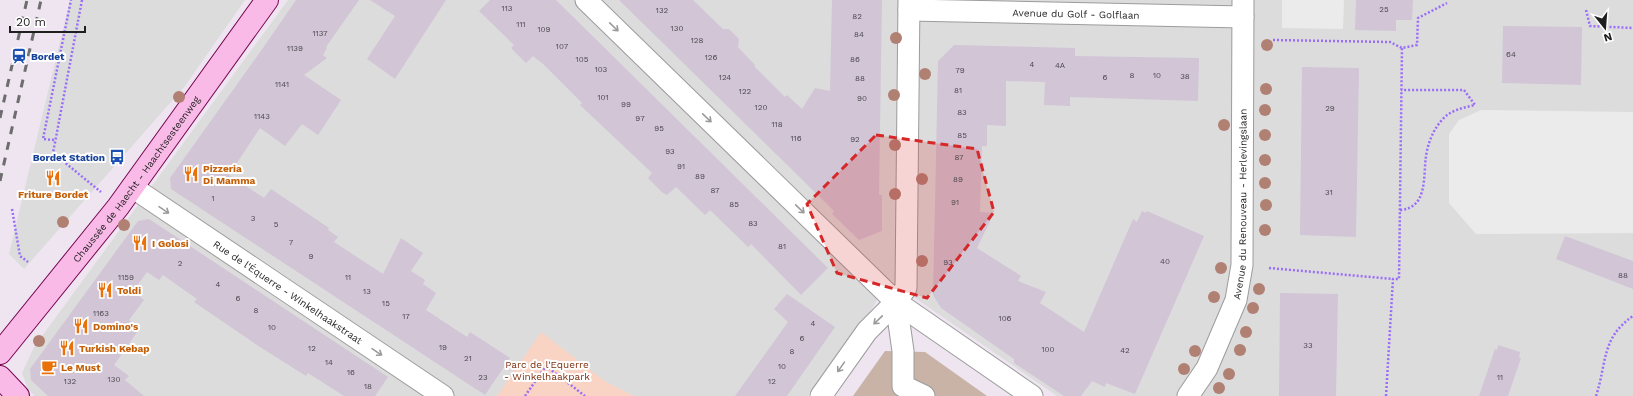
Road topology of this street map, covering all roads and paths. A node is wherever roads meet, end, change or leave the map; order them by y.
1 (71, 0) edge
2 (82, 0) edge
3 (267, 0) edge
4 (586, 0) edge
5 (1447, 3) dead end
6 (909, 5) edge
7 (1243, 9) edge
8 (1586, 10) dead end
9 (1633, 28) edge
10 (1273, 40) dead end
11 (1402, 48) junction
12 (1401, 90) junction
13 (54, 140) junction
14 (132, 188) junction
15 (118, 207) junction
16 (12, 210) dead end
17 (1400, 210) junction
18 (28, 262) dead end
19 (1268, 268) dead end
20 (1392, 279) junction
21 (896, 302) junction
22 (1633, 316) edge
23 (0, 353) edge
24 (0, 377) edge
25 (903, 391) edge
26 (18, 396) edge
27 (443, 396) edge
28 (525, 396) edge
29 (585, 396) edge
30 (821, 396) edge
31 (924, 396) edge
32 (1032, 396) edge
33 (1188, 396) edge
34 (1386, 396) edge
35 (1596, 396) edge

1 - 13 path
2 - 13 path
3 - 14 street, Chaussée de Haecht - Haachtsesteenweg
4 -> 21 street
5 - 11 path
6 - 7 street, Avenue du Golf - Golflaan
6 - 21 street
7 - 33 street, Avenue du Renouveau - Herlevingslaan
8 - 9 path
10 - 11 path
11 - 12 path
12 - 17 path
12 - 17 path
13 - 15 path
14 - 15 street, Chaussée de Haecht - Haachtsesteenweg
14 -> 27 street, Rue de l'Équerre - Winkelhaakstraat
15 - 23 street, Chaussée de Haecht - Haachtsesteenweg
16 - 18 path
17 - 20 path
19 - 20 path
20 - 34 path
21 - 25 street
21 -> 30 street
21 - 32 street
22 - 35 path
24 - 26 street
25 - 31 street
28 - 29 path

